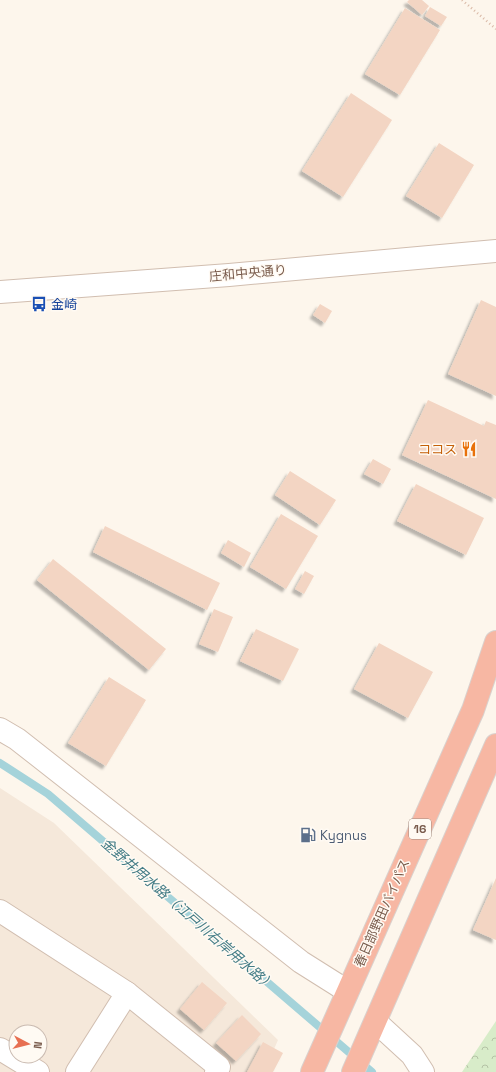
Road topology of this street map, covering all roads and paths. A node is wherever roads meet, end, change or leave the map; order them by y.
1 (462, 0) edge
2 (496, 29) edge
3 (496, 251) edge
4 (0, 292) edge
5 (496, 642) edge
6 (0, 729) edge
7 (496, 745) edge
8 (0, 911) edge
9 (347, 991) junction
10 (127, 993) junction
11 (376, 1022) junction
12 (0, 1049) edge
13 (38, 1072) edge
14 (77, 1072) edge
15 (216, 1072) edge
16 (312, 1072) edge
17 (353, 1072) edge
18 (423, 1072) edge

1 - 2 path
3 - 4 street, 庄和中央通り
5 - 9 highway, 春日部野田バイパス / 16
6 - 9 street
7 - 11 highway
8 - 10 street
9 - 16 highway, 春日部野田バイパス / 16
10 - 14 street
10 - 15 street
11 - 17 highway
11 - 18 street
12 - 13 street

